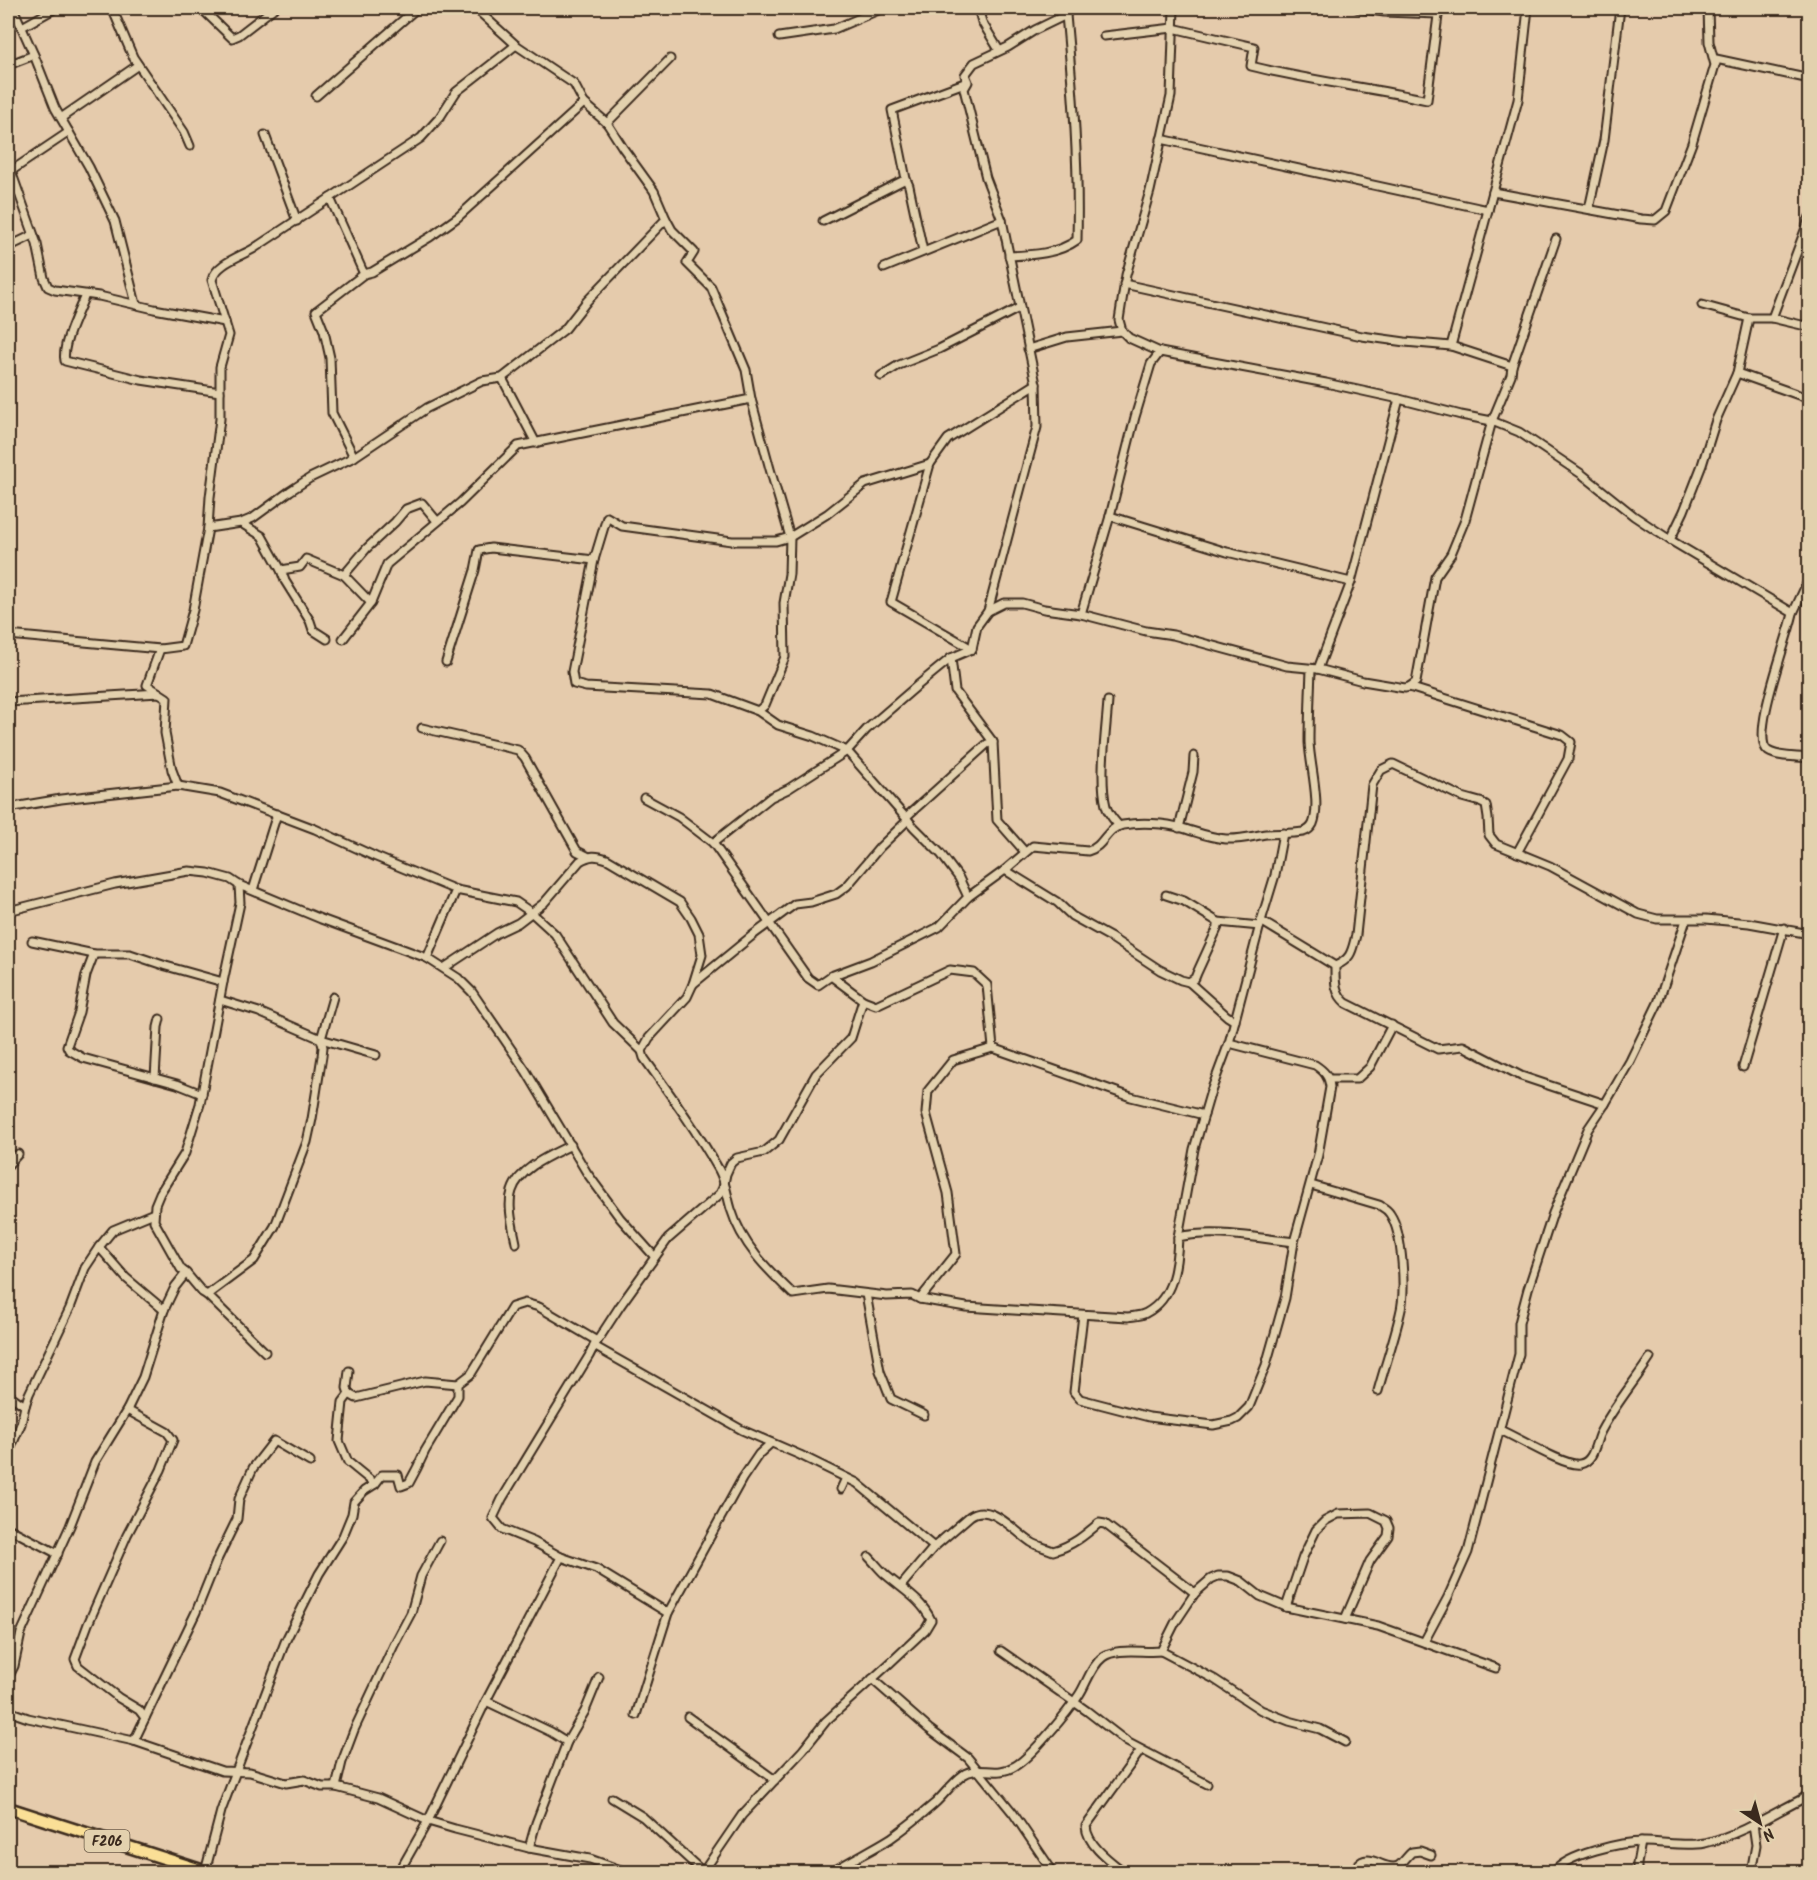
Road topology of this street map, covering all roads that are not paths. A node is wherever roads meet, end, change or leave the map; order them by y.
1 (13, 8) edge
2 (56, 8) edge
3 (112, 8) edge
4 (273, 8) edge
5 (417, 8) edge
6 (475, 8) edge
7 (884, 8) edge
8 (978, 8) edge
9 (1174, 8) edge
10 (1357, 8) edge
11 (1528, 8) edge
12 (1620, 8) edge
13 (1708, 8) edge
14 (203, 10) dead end
15 (1067, 11) edge
16 (1438, 11) edge
17 (22, 27) junction
18 (1173, 28) junction
19 (1104, 36) dead end
20 (779, 37) dead end
21 (516, 45) junction
22 (999, 50) junction
23 (34, 55) junction
24 (670, 59) dead end
25 (8, 65) edge
26 (138, 65) junction
27 (1715, 66) junction
28 (1809, 79) edge
29 (968, 82) junction
30 (316, 96) dead end
31 (584, 103) junction
32 (61, 118) junction
33 (608, 123) junction
34 (69, 132) junction
35 (265, 135) dead end
36 (1161, 139) junction
37 (190, 146) dead end
38 (9, 172) edge
39 (906, 179) junction
40 (1493, 192) junction
41 (330, 198) junction
42 (1589, 209) junction
43 (1488, 210) junction
44 (1809, 217) edge
45 (666, 219) junction
46 (1002, 220) junction
47 (297, 221) junction
48 (823, 221) dead end
49 (33, 235) junction
50 (1556, 239) dead end
51 (8, 247) edge
52 (923, 251) junction
53 (1009, 256) junction
54 (884, 268) dead end
55 (364, 274) junction
56 (1124, 284) junction
57 (86, 295) junction
58 (136, 304) junction
59 (1702, 305) dead end
60 (1019, 308) junction
61 (1749, 318) junction
62 (1772, 318) junction
63 (225, 322) junction
64 (1809, 327) edge
65 (1122, 332) junction
66 (1451, 346) junction
67 (1028, 349) junction
68 (1160, 352) junction
69 (1512, 366) junction
70 (1737, 373) junction
71 (880, 376) dead end
72 (502, 378) junction
73 (1036, 384) junction
74 (220, 392) junction
75 (751, 399) junction
76 (1399, 399) junction
77 (1809, 399) edge
78 (1492, 421) junction
79 (536, 443) junction
80 (354, 457) junction
81 (930, 464) junction
82 (1110, 516) junction
83 (437, 521) junction
84 (241, 523) junction
85 (208, 528) junction
86 (790, 537) junction
87 (1670, 540) junction
88 (594, 560) junction
89 (281, 570) junction
90 (344, 575) junction
91 (1809, 577) edge
92 (1351, 582) junction
93 (371, 603) junction
94 (988, 611) junction
95 (1793, 613) junction
96 (1081, 614) junction
97 (8, 635) edge
98 (327, 639) dead end
99 (343, 639) dead end
100 (160, 649) junction
101 (972, 649) junction
102 (951, 658) junction
103 (446, 662) dead end
104 (1315, 669) junction
105 (1410, 687) junction
106 (159, 693) junction
107 (1108, 701) dead end
108 (8, 702) edge
109 (758, 711) junction
110 (423, 728) dead end
111 (993, 742) junction
112 (847, 751) junction
113 (1194, 756) dead end
114 (1809, 758) edge
115 (178, 786) junction
116 (644, 798) dead end
117 (8, 808) edge
118 (277, 814) junction
119 (908, 820) junction
120 (1119, 826) junction
121 (1179, 828) junction
122 (1283, 833) junction
123 (713, 843) junction
124 (1025, 852) junction
125 (1517, 853) junction
126 (587, 856) junction
127 (1005, 870) junction
128 (239, 885) junction
129 (456, 890) junction
130 (253, 891) junction
131 (1166, 895) dead end
132 (968, 897) junction
133 (8, 911) edge
134 (532, 913) junction
135 (1686, 920) junction
136 (769, 922) junction
137 (1218, 922) junction
138 (1261, 923) junction
139 (1784, 928) junction
140 (1809, 934) edge
141 (32, 941) dead end
142 (94, 954) junction
143 (427, 958) junction
144 (1335, 966) junction
145 (444, 968) junction
146 (831, 976) junction
147 (223, 982) junction
148 (1189, 982) junction
149 (693, 984) junction
150 (333, 997) dead end
151 (220, 1000) junction
152 (863, 1000) junction
153 (160, 1019) dead end
154 (1235, 1021) junction
155 (1392, 1025) junction
156 (321, 1039) junction
157 (1229, 1043) junction
158 (993, 1048) junction
159 (642, 1052) junction
160 (376, 1055) dead end
161 (1743, 1067) dead end
162 (155, 1078) junction
163 (1329, 1079) junction
164 (202, 1094) junction
165 (1605, 1104) junction
166 (1204, 1115) junction
167 (571, 1145) junction
168 (18, 1154) dead end
169 (8, 1165) edge
170 (725, 1181) junction
171 (1311, 1185) junction
172 (153, 1213) junction
173 (1178, 1237) junction
174 (1294, 1242) junction
175 (516, 1243) dead end
176 (99, 1247) junction
177 (654, 1256) junction
178 (186, 1273) junction
179 (866, 1294) junction
180 (207, 1295) junction
181 (920, 1299) junction
182 (164, 1310) junction
183 (1083, 1315) junction
184 (595, 1343) junction
185 (265, 1352) dead end
186 (1650, 1358) dead end
187 (349, 1371) dead end
188 (458, 1384) junction
189 (1378, 1391) dead end
190 (8, 1394) edge
191 (349, 1394) junction
192 (25, 1406) junction
193 (127, 1410) junction
194 (924, 1415) dead end
195 (1500, 1430) junction
196 (771, 1443) junction
197 (8, 1454) edge
198 (310, 1462) dead end
199 (846, 1478) junction
200 (375, 1484) junction
201 (841, 1489) dead end
202 (8, 1528) edge
203 (440, 1541) dead end
204 (934, 1547) junction
205 (58, 1554) junction
206 (561, 1557) junction
207 (869, 1557) dead end
208 (901, 1586) junction
209 (1195, 1593) junction
210 (1286, 1607) junction
211 (668, 1613) junction
212 (1345, 1619) junction
213 (1424, 1642) junction
214 (1161, 1651) junction
215 (1001, 1652) dead end
216 (1496, 1668) dead end
217 (599, 1677) dead end
218 (8, 1678) edge
219 (872, 1679) junction
220 (486, 1701) junction
221 (1074, 1702) junction
222 (8, 1711) edge
223 (636, 1715) dead end
224 (688, 1717) dead end
225 (145, 1718) junction
226 (134, 1741) junction
227 (567, 1742) junction
228 (1346, 1742) dead end
229 (1141, 1750) junction
230 (978, 1770) junction
231 (236, 1772) junction
232 (775, 1780) junction
233 (1207, 1784) dead end
234 (336, 1787) junction
235 (1809, 1793) edge
236 (612, 1798) dead end
237 (8, 1808) edge
238 (428, 1821) junction
239 (1753, 1824) junction
240 (1641, 1842) junction
241 (529, 1848) junction
242 (1431, 1855) dead end
243 (179, 1869) edge
244 (206, 1872) edge
245 (399, 1872) edge
246 (626, 1872) edge
247 (703, 1872) edge
248 (832, 1872) edge
249 (1053, 1872) edge
250 (1124, 1872) edge
251 (1357, 1872) edge
252 (1554, 1872) edge
253 (1637, 1872) edge
254 (1751, 1872) edge

1 - 17 street
2 - 17 street
3 - 26 street
4 - 14 street
5 - 30 street
6 - 21 street
7 - 20 street
8 - 22 street
9 - 18 street
10 - 16 street
11 - 40 street
12 - 42 street
13 - 27 street
15 - 22 street
15 - 53 street
16 - 18 street
17 - 23 street
18 - 19 street
18 - 36 street
21 - 31 street
21 - 41 street
22 - 29 street
23 - 25 street
23 - 32 street
24 - 33 street
26 - 32 street
26 - 37 street
27 - 28 street
27 - 42 street
29 - 39 street
29 - 46 street
31 - 33 street
31 - 55 street
32 - 34 street
33 - 45 street
34 - 38 street
34 - 58 street
35 - 47 street
36 - 43 street
36 - 56 street
38 - 49 street
39 - 48 street
39 - 52 street
40 - 42 street
40 - 43 street
41 - 47 street
41 - 55 street
43 - 66 street
44 - 62 street
45 - 72 street
45 - 75 street
46 - 52 street
46 - 53 street
47 - 63 street
49 - 51 street
49 - 57 street
50 - 69 street
52 - 54 street
53 - 60 street
55 - 80 street
56 - 65 street
56 - 66 street
57 - 58 street
57 - 74 street
58 - 63 street
59 - 61 street
60 - 67 street
60 - 71 street
61 - 62 street
61 - 70 street
62 - 64 street
63 - 74 street
65 - 67 street
65 - 68 street
66 - 69 street
67 - 73 street
68 - 76 street
68 - 82 street
69 - 78 street
70 - 77 street
70 - 87 street
72 - 79 street
72 - 80 street
73 - 81 street
73 - 94 street
74 - 85 street
75 - 79 street
75 - 86 street
76 - 78 street
76 - 92 street
78 - 87 street
78 - 105 street
79 - 83 street
80 - 84 street
81 - 86 street
81 - 101 street
82 - 92 street
82 - 96 street
83 - 90 street
83 - 93 street
84 - 85 street
84 - 89 street
85 - 100 street
86 - 88 street
86 - 109 street
87 - 95 street
88 - 103 street
88 - 109 street
89 - 90 street
89 - 98 street
90 - 93 street
91 - 95 street
92 - 104 street
93 - 99 street
94 - 96 street
94 - 101 street
95 - 114 street
96 - 104 street
97 - 100 street
100 - 106 street
101 - 102 street
102 - 111 street
102 - 112 street
104 - 105 street
104 - 122 street
105 - 125 street
106 - 108 street
106 - 115 street
107 - 120 street
109 - 112 street
110 - 126 street
111 - 119 street
111 - 124 street
112 - 119 street
112 - 123 street
113 - 121 street
115 - 117 street
115 - 118 street
116 - 123 street
118 - 129 street
118 - 130 street
119 - 132 street
119 - 136 street
120 - 121 street
120 - 124 street
121 - 122 street
122 - 138 street
123 - 136 street
124 - 127 street
125 - 135 street
125 - 144 street
126 - 134 street
126 - 149 street
127 - 132 street
127 - 148 street
128 - 130 street
128 - 133 street
128 - 147 street
129 - 134 street
129 - 143 street
130 - 143 street
131 - 137 street
132 - 146 street
134 - 145 street
134 - 159 street
135 - 139 street
135 - 165 street
136 - 146 street
136 - 149 street
137 - 138 street
137 - 148 street
138 - 144 street
138 - 154 street
139 - 140 street
139 - 161 street
141 - 142 street
142 - 147 street
142 - 162 street
143 - 145 street
144 - 155 street
145 - 167 street
146 - 152 street
147 - 151 street
148 - 154 street
149 - 159 street
150 - 156 street
151 - 156 street
151 - 164 street
152 - 158 street
152 - 170 street
153 - 162 street
154 - 157 street
155 - 163 street
155 - 165 street
156 - 160 street
156 - 180 street
157 - 163 street
157 - 166 street
158 - 166 street
158 - 181 street
159 - 170 street
162 - 164 street
163 - 171 street
164 - 172 street
165 - 195 street
166 - 173 street
167 - 175 street
167 - 177 street
168 - 169 street
170 - 177 street
170 - 179 street
171 - 174 street
171 - 189 street
172 - 176 street
172 - 178 street
173 - 174 street
173 - 183 street
174 - 183 street
176 - 182 street
176 - 192 street
177 - 184 street
178 - 180 street
178 - 182 street
179 - 181 street
179 - 194 street
180 - 185 street
181 - 183 street
182 - 193 street
184 - 188 street
184 - 196 street
184 - 206 street
186 - 195 street
187 - 191 street
188 - 191 street
188 - 200 street
190 - 192 street
191 - 200 street
192 - 197 street
193 - 205 street
193 - 225 street
195 - 213 street
196 - 199 street
196 - 211 street
198 - 225 street
199 - 201 street
199 - 204 street
200 - 231 street
202 - 205 street
203 - 234 street
204 - 208 street
204 - 209 street
205 - 218 street
206 - 211 street
206 - 220 street
207 - 208 street
208 - 219 street
209 - 210 street
209 - 214 street
210 - 212 street
210 - 212 street
211 - 223 street
212 - 213 street
213 - 216 street
214 - 221 street
214 - 228 street
215 - 221 street
217 - 227 street
219 - 230 street
219 - 232 street
220 - 227 street
220 - 238 street
221 - 229 street
221 - 230 street
222 - 226 street
224 - 232 street
225 - 226 street
226 - 231 street
227 - 241 street
229 - 233 street
229 - 250 street
230 - 248 street
230 - 249 street
231 - 234 street
231 - 244 street
232 - 247 street
234 - 238 street
235 - 239 street
236 - 247 street
237 - 243 main road, F206
238 - 241 street
238 - 245 street
239 - 240 street
239 - 254 street
240 - 252 street
240 - 253 street
241 - 246 street
242 - 251 street
243 - 244 main road, F206

